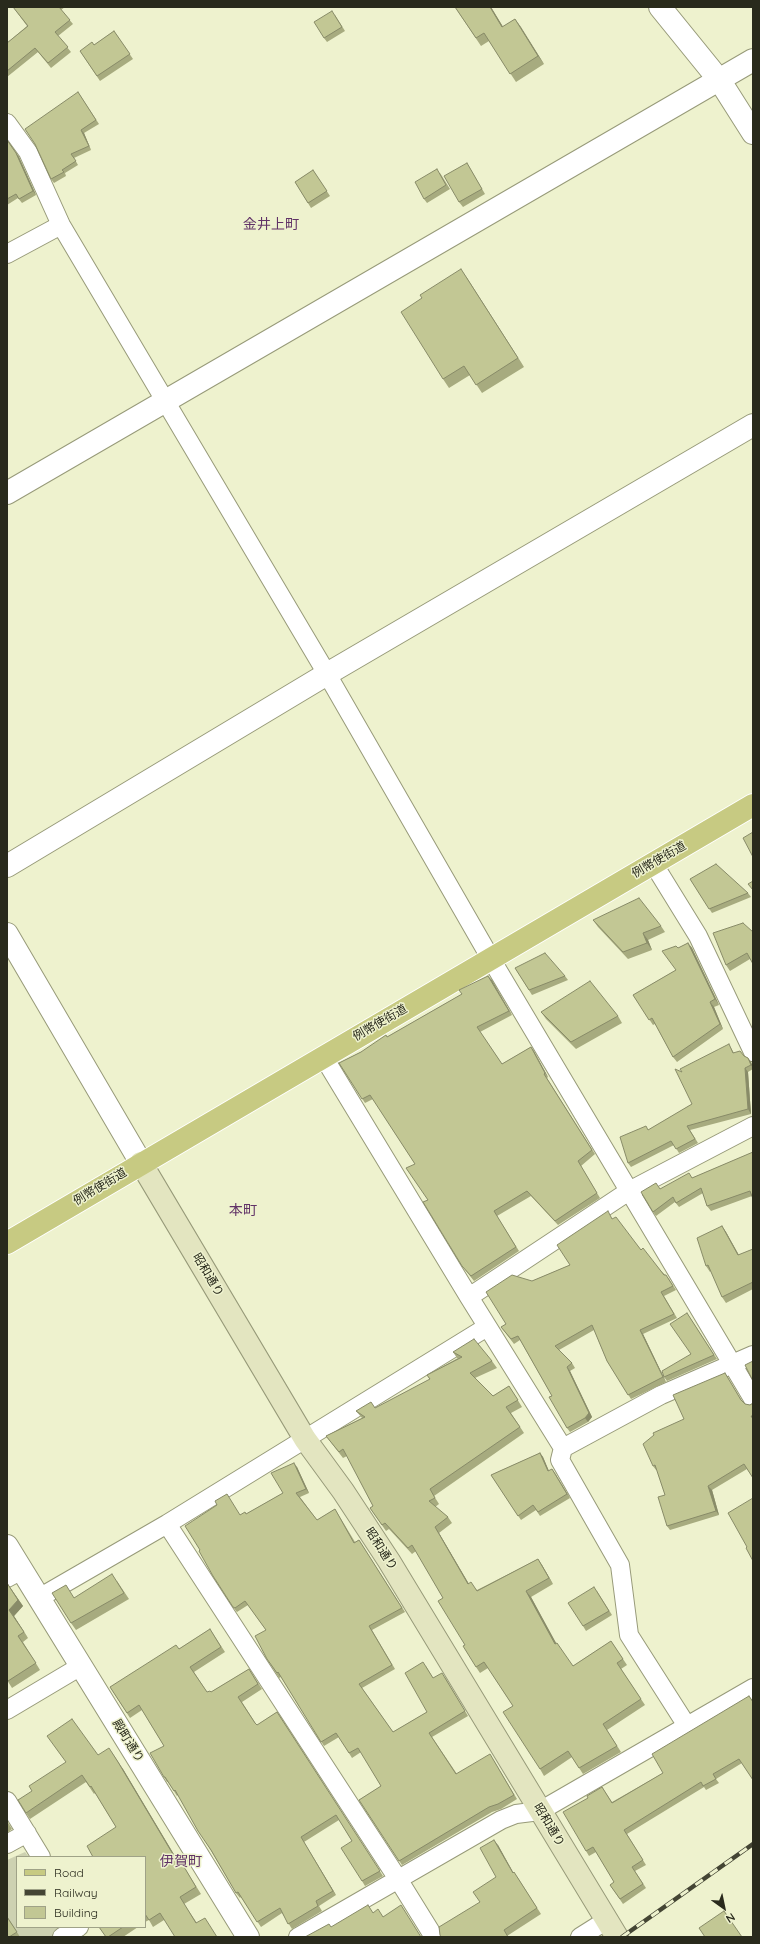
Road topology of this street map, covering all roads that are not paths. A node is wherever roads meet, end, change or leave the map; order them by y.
1 (660, 7) edge
2 (753, 60) edge
3 (720, 80) junction
4 (7, 123) edge
5 (753, 133) edge
6 (61, 225) junction
7 (7, 254) edge
8 (165, 402) junction
9 (753, 425) edge
10 (7, 493) edge
11 (327, 674) junction
12 (753, 805) edge
13 (653, 863) junction
14 (7, 866) edge
15 (7, 934) edge
16 (491, 959) junction
17 (753, 1052) edge
18 (323, 1056) junction
19 (753, 1126) edge
20 (141, 1163) junction
21 (629, 1191) junction
22 (7, 1243) edge
23 (469, 1297) junction
24 (487, 1327) junction
25 (753, 1355) edge
26 (732, 1363) junction
27 (753, 1399) edge
28 (305, 1439) junction
29 (563, 1448) junction
30 (168, 1524) junction
31 (7, 1546) edge
32 (14, 1574) edge
33 (39, 1598) junction
34 (81, 1666) junction
35 (753, 1688) edge
36 (7, 1710) edge
37 (687, 1726) junction
38 (7, 1801) edge
39 (540, 1811) junction
40 (27, 1833) junction
41 (7, 1844) edge
42 (40, 1856) edge
43 (398, 1879) junction
44 (77, 1928) edge
45 (83, 1928) edge
46 (612, 1928) edge
47 (62, 1937) edge
48 (89, 1937) edge
49 (248, 1937) edge
50 (298, 1937) edge
51 (434, 1937) edge
52 (580, 1937) edge

1 - 3 street
2 - 3 street
3 - 5 street
3 - 8 street
4 - 6 street
6 - 7 street
6 - 8 street
8 - 10 street
8 - 11 street
9 - 11 street
11 - 14 street
11 - 16 street
12 - 13 main road, 例幣使街道
13 - 16 main road, 例幣使街道
13 - 17 street
15 - 20 street
16 - 18 main road, 例幣使街道
16 - 21 street
18 - 20 main road, 例幣使街道
18 - 23 street
19 - 21 street
20 - 22 main road, 例幣使街道
20 - 28 main road, 昭和通り
21 - 23 street
21 - 26 street
23 - 24 street
24 - 28 street
24 - 29 street
25 - 26 street
26 - 27 street
26 - 29 street
28 - 30 street
28 - 39 main road, 昭和通り
29 - 37 street
30 - 33 street
30 - 43 street
31 - 32 street, 殿町通り
32 - 33 street, 殿町通り
33 - 34 street, 殿町通り
34 - 36 street
34 - 49 street, 殿町通り
35 - 37 street
37 - 39 street
38 - 40 street
39 - 43 street
39 - 46 main road, 昭和通り
40 - 41 street
40 - 42 street
43 - 50 street
43 - 51 street
44 - 47 street
45 - 48 street
46 - 52 street

